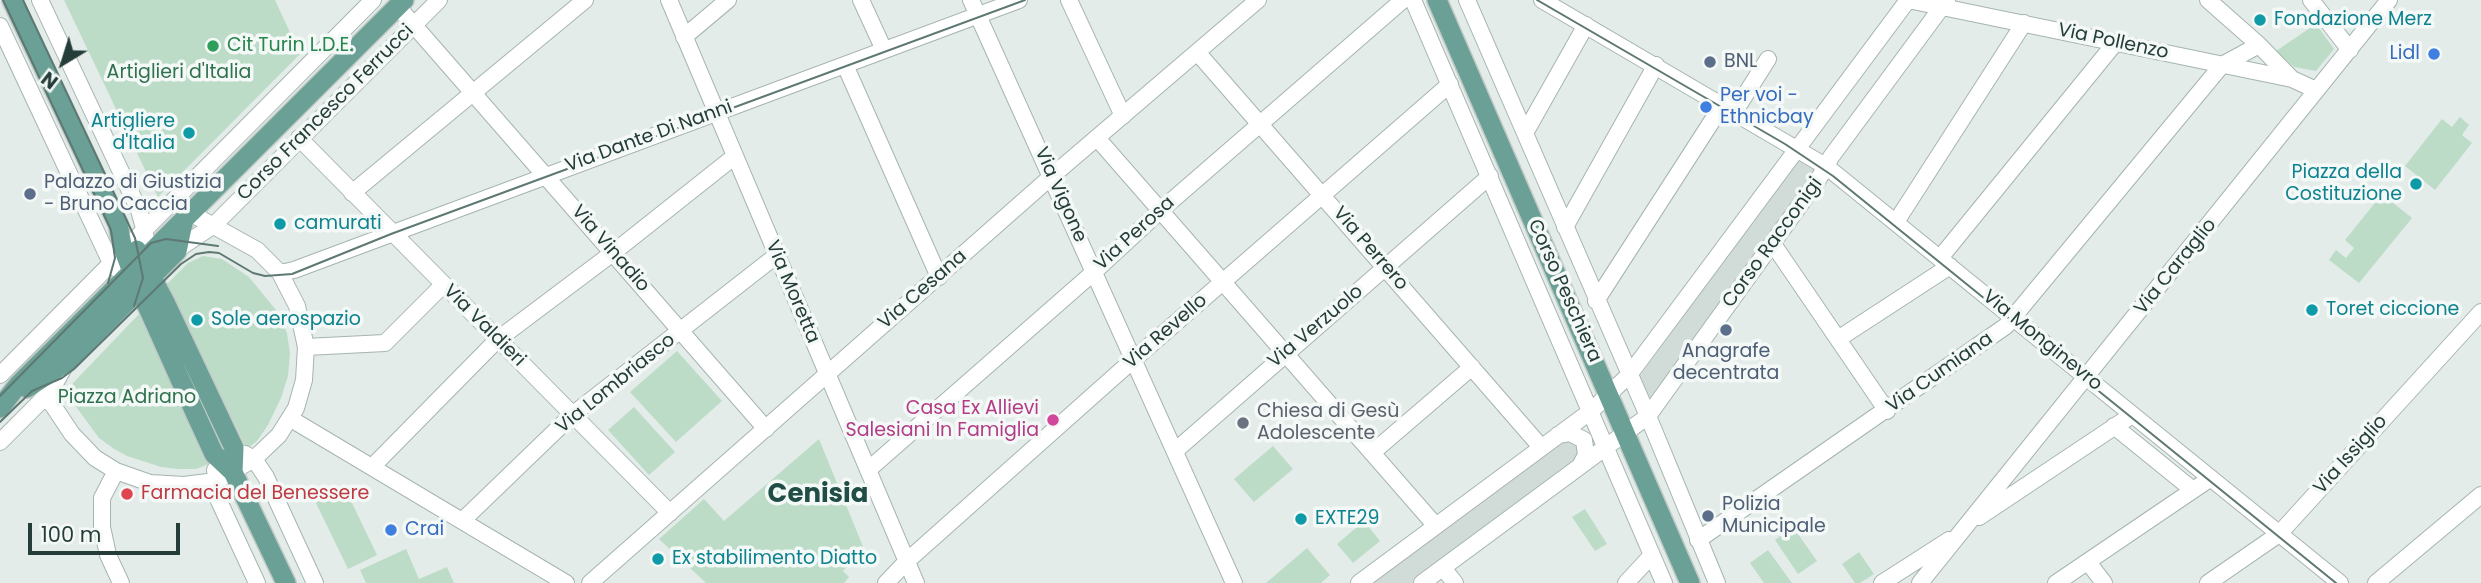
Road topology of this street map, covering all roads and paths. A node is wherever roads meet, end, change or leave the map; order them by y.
1 (12, 0) edge
2 (40, 0) edge
3 (439, 0) edge
4 (585, 0) edge
5 (669, 0) edge
6 (728, 0) edge
7 (861, 0) edge
8 (1018, 0) edge
9 (1069, 0) edge
10 (1258, 0) edge
11 (1404, 0) edge
12 (1413, 0) edge
13 (1437, 0) edge
14 (1467, 0) edge
15 (1542, 0) edge
16 (1908, 0) edge
17 (2208, 0) edge
18 (2389, 0) edge
19 (369, 2) edge
20 (401, 3) edge
21 (1945, 3) edge
22 (2318, 3) edge
23 (974, 8) edge
24 (2024, 23) junction
25 (414, 25) junction
26 (1586, 25) junction
27 (0, 26) edge
28 (378, 26) junction
29 (684, 37) junction
30 (2116, 42) junction
31 (2259, 45) junction
32 (884, 50) junction
33 (2350, 50) junction
34 (1197, 52) junction
35 (1768, 59) dead end
36 (845, 65) junction
37 (1656, 65) junction
38 (2222, 65) junction
39 (2292, 79) junction
40 (1450, 85) junction
41 (2316, 90) junction
42 (473, 93) junction
43 (1729, 108) junction
44 (716, 112) junction
45 (1123, 116) junction
46 (1261, 125) junction
47 (1525, 133) junction
48 (299, 138) junction
49 (1097, 138) junction
50 (1797, 148) junction
51 (735, 156) junction
52 (1827, 167) junction
53 (546, 175) junction
54 (1052, 176) junction
55 (1490, 176) junction
56 (352, 193) junction
57 (1323, 195) junction
58 (1161, 210) junction
59 (188, 218) junction
60 (1896, 222) junction
61 (214, 225) junction
62 (1565, 227) junction
63 (390, 233) junction
64 (1773, 244) junction
65 (128, 245) junction
66 (178, 249) junction
67 (614, 252) junction
68 (777, 255) junction
69 (1945, 262) junction
70 (1386, 268) junction
71 (140, 272) junction
72 (1094, 272) junction
73 (280, 273) junction
74 (939, 276) junction
75 (1224, 282) junction
76 (443, 285) junction
77 (1596, 301) junction
78 (2481, 312) edge
79 (2013, 317) junction
80 (681, 332) junction
81 (1838, 339) junction
82 (497, 340) junction
83 (306, 347) junction
84 (1286, 353) junction
85 (1133, 360) junction
86 (67, 362) junction
87 (1472, 367) junction
88 (0, 374) edge
89 (827, 374) junction
90 (1629, 375) junction
91 (2086, 378) junction
92 (1609, 395) junction
93 (44, 398) junction
94 (0, 409) edge
95 (1591, 411) junction
96 (1887, 411) junction
97 (572, 415) junction
98 (2132, 415) junction
99 (1648, 416) junction
100 (291, 419) junction
101 (2114, 426) junction
102 (766, 429) junction
103 (1626, 433) junction
104 (1558, 435) junction
105 (0, 442) edge
106 (1541, 447) junction
107 (1605, 447) junction
108 (234, 448) junction
109 (1175, 452) junction
110 (1373, 452) junction
111 (254, 459) junction
112 (1580, 466) junction
113 (372, 467) junction
114 (868, 470) junction
115 (116, 471) junction
116 (224, 476) junction
117 (2211, 478) junction
118 (2193, 490) junction
119 (2481, 495) edge
120 (670, 513) junction
121 (462, 521) junction
122 (1436, 526) junction
123 (1963, 529) junction
124 (2279, 534) junction
125 (1698, 540) junction
126 (1652, 555) junction
127 (907, 561) junction
128 (2088, 562) junction
129 (1443, 568) junction
130 (1885, 581) edge
131 (1921, 582) edge
132 (121, 583) edge
133 (257, 583) edge
134 (286, 583) edge
135 (316, 583) edge
136 (566, 583) edge
137 (590, 583) edge
138 (886, 583) edge
139 (916, 583) edge
140 (1234, 583) edge
141 (1359, 583) edge
142 (1422, 583) edge
143 (1455, 583) edge
144 (1626, 583) edge
145 (1664, 583) edge
146 (1690, 583) edge
147 (1717, 583) edge
148 (2056, 583) edge
149 (2104, 583) edge
150 (2208, 583) edge
151 (2340, 583) edge
152 (2376, 583) edge

1 - 65 main road
2 - 65 street
3 - 25 street, Corso Francesco Ferrucci
4 - 42 street
5 - 29 street, Via Moretta
6 - 29 street
7 - 32 street
8 - 23 street, Via Dante Di Nanni
9 - 45 street
10 - 34 street, Via Cesana
11 - 46 street, Via Perosa
12 - 40 street, Corso Peschiera
13 - 92 main road, Corso Peschiera
14 - 47 street, Corso Peschiera
15 - 26 street, Via Monginevro
16 - 21 street, Via Pollenzo
16 - 50 street, Corso Racconigi
17 - 31 street
18 - 33 street, Via Caraglio
19 - 28 street
19 - 65 street
20 - 25 street, Via Vinadio
20 - 28 main road, Corso Francesco Ferrucci
21 - 24 street, Via Pollenzo
21 - 52 street, Corso Racconigi
22 - 33 street
23 - 32 street, Via Dante Di Nanni
23 - 54 street, Via Vigone
24 - 30 street, Via Pollenzo
24 - 60 street
25 - 42 street, Via Vinadio
25 - 48 street, Corso Francesco Ferrucci
26 - 37 street, Via Monginevro
26 - 47 street
27 - 65 street
28 - 59 main road, Corso Francesco Ferrucci
29 - 44 street, Via Moretta
30 - 38 street, Via Pollenzo
30 - 69 street
31 - 38 street
31 - 39 street
32 - 36 street, Via Dante Di Nanni
33 - 41 street, Via Caraglio
34 - 45 street, Via Cesana
34 - 46 street, Via Perrero
35 - 43 street
36 - 44 street, Via Dante Di Nanni
36 - 74 street
37 - 43 street, Via Monginevro
37 - 62 street
38 - 39 street, Via Pollenzo
38 - 79 street, Via Cumiana
39 - 41 street, Via Pollenzo
40 - 55 street, Corso Peschiera
40 - 57 street, Via Revello
41 - 91 street, Via Caraglio
42 - 53 street, Via Vinadio
42 - 56 street
43 - 50 street, Via Monginevro
43 - 77 street
44 - 51 street, Via Moretta
44 - 53 street, Via Dante Di Nanni
45 - 49 street, Via Cesana
46 - 57 street, Via Perrero
46 - 58 street, Via Perosa
47 - 62 street, Corso Peschiera
48 - 56 street, Via Valdieri
48 - 61 street, Corso Francesco Ferrucci
49 - 54 street, Via Cesana
49 - 58 street
50 - 52 street, Via Monginevro
50 - 90 street, Corso Racconigi
51 - 67 street
51 - 68 street, Via Moretta
52 - 60 street, Via Monginevro
52 - 64 street, Corso Racconigi
53 - 63 street, Via Dante Di Nanni
53 - 67 street, Via Vinadio
54 - 72 street, Via Vigone
54 - 74 street, Via Cesana
55 - 70 street, Via Verzuolo
55 - 95 street, Corso Peschiera
56 - 63 street, Via Valdieri
57 - 70 street, Via Perrero
57 - 75 street, Via Revello
58 - 72 street, Via Perosa
58 - 75 street
59 - 61 street
59 - 65 street
59 - 66 main road
59 - 71 main road, Corso Francesco Ferrucci
60 - 69 street, Via Monginevro
61 - 66 street, Corso Francesco Ferrucci
61 - 73 street
62 - 77 street, Corso Peschiera
63 - 73 street, Via Dante Di Nanni
63 - 76 street, Via Valdieri
64 - 81 street
64 - 99 street, Corso Racconigi
65 - 71 main road
65 - 71 street
65 - 88 street
66 - 71 main road, Corso Francesco Ferrucci
67 - 80 street, Via Vinadio
67 - 82 street
68 - 80 street, Via Lombriasco
68 - 89 street, Via Moretta
69 - 79 street, Via Monginevro
69 - 81 street
70 - 84 street, Via Verzuolo
70 - 87 street, Via Perrero
71 - 86 main road, Corso Francesco Ferrucci
71 - 94 main road
71 - 108 main road
71 - 116 main road
72 - 85 street, Via Vigone
72 - 114 street, Via Perosa
73 - 83 street
74 - 89 street, Via Cesana
75 - 84 street
75 - 85 street, Via Revello
76 - 82 street, Via Valdieri
76 - 83 street
77 - 90 street, Corso Peschiera
78 - 124 street, Via Issiglio
79 - 91 street, Via Monginevro
79 - 96 street, Via Cumiana
80 - 97 street, Via Lombriasco
80 - 102 street, Via Vinadio
81 - 96 street
82 - 97 street, Via Valdieri
82 - 113 street
83 - 100 street
84 - 109 street, Via Verzuolo
84 - 110 street
85 - 109 street, Via Vigone
85 - 127 street, Via Revello
86 - 93 street, Corso Francesco Ferrucci
86 - 94 main road, Corso Francesco Ferrucci
87 - 106 street, Via Perrero
87 - 110 street
89 - 102 street, Via Cesana
89 - 114 street, Via Moretta
90 - 92 street, Corso Racconigi
90 - 99 street, Corso Peschiera
91 - 98 street, Via Monginevro
91 - 123 street, Via Caraglio
92 - 95 street, Corso Racconigi
92 - 103 main road, Corso Peschiera
93 - 105 street, Corso Francesco Ferrucci
93 - 115 street
95 - 104 street, Corso Racconigi
95 - 107 street, Corso Peschiera
96 - 125 street, Via Cumiana
97 - 120 street, Via Valdieri
97 - 121 street, Via Lombriasco
98 - 101 street
98 - 117 street, Via Monginevro
99 - 103 street, Corso Racconigi
99 - 125 street, Corso Peschiera
100 - 111 street
100 - 113 street
101 - 118 street
101 - 123 street
102 - 120 street, Via Cesana
103 - 107 street, Corso Racconigi
103 - 146 main road, Corso Peschiera
104 - 106 street, Corso Racconigi
104 - 112 street
106 - 122 street, Corso Racconigi
107 - 112 street, Corso Racconigi
107 - 126 street, Corso Peschiera
108 - 111 street
108 - 116 main road
109 - 140 street, Via Vigone
110 - 122 street
111 - 116 street
111 - 135 street
112 - 129 street, Corso Racconigi
113 - 121 street
114 - 127 street, Via Moretta
115 - 116 street
115 - 132 street
116 - 133 street
116 - 134 main road
117 - 118 street
117 - 124 street, Via Monginevro
118 - 128 street
119 - 152 street
120 - 137 street, Via Cesana
121 - 136 street
122 - 141 street, Corso Racconigi
123 - 130 street, Via Caraglio
123 - 131 street, Via Caraglio
124 - 150 street, Via Issiglio
124 - 151 street, Via Monginevro
125 - 147 street, Corso Peschiera
126 - 144 street
126 - 145 street, Corso Peschiera
127 - 138 street, Via Revello
127 - 139 street, Via Moretta
128 - 148 street
128 - 149 street
129 - 142 street, Corso Racconigi
129 - 143 street

